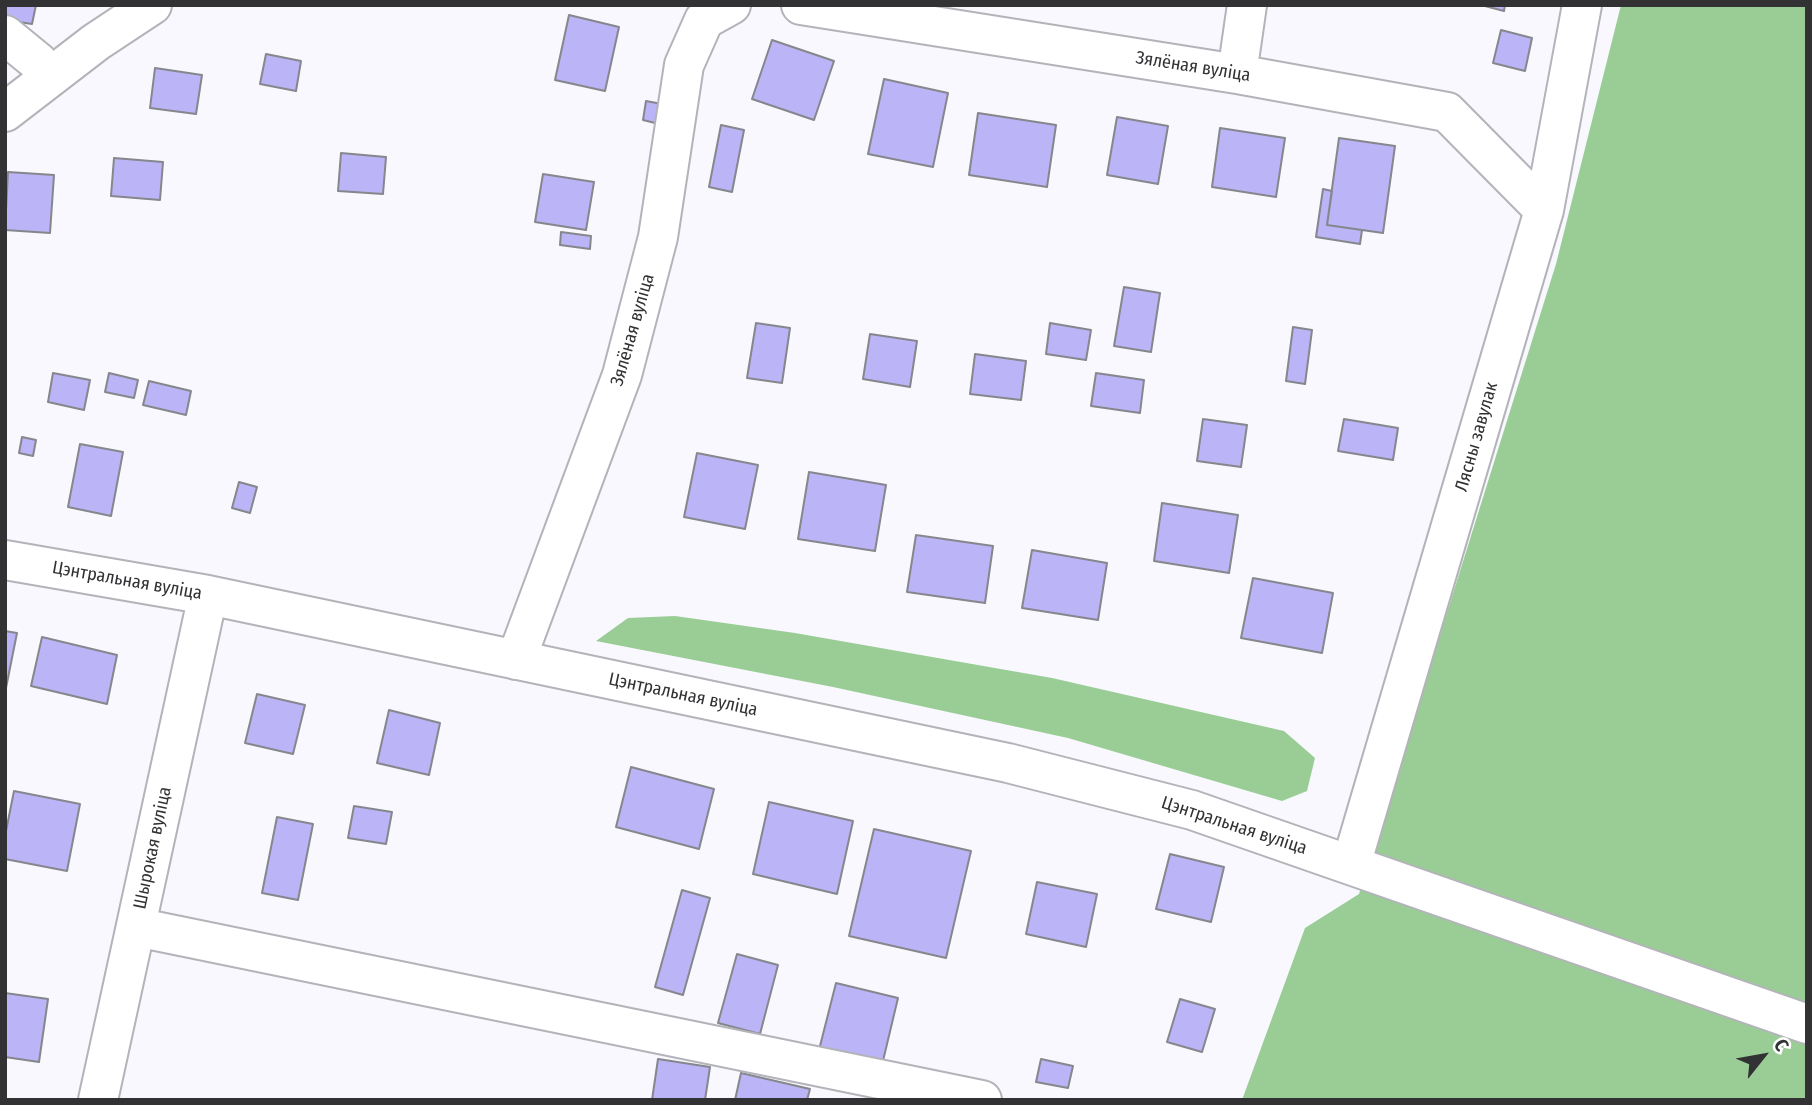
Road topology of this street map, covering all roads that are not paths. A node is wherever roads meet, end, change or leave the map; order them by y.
1 (152, 5) edge
2 (731, 5) edge
3 (802, 5) edge
4 (1247, 5) edge
5 (1582, 5) edge
6 (5, 35) edge
7 (1237, 74) junction
8 (50, 77) junction
9 (5, 112) edge
10 (1544, 210) junction
11 (5, 560) edge
12 (208, 595) junction
13 (516, 660) junction
14 (1352, 865) junction
15 (136, 927) junction
16 (1807, 1024) edge
17 (98, 1100) edge
18 (982, 1100) edge

1 - 8 street
2 - 13 street, Зялёная вуліца
3 - 7 street, Зялёная вуліца
4 - 7 street
5 - 10 street, Лясны завулак
6 - 8 street
7 - 10 street, Зялёная вуліца
8 - 9 street
10 - 14 street, Лясны завулак
11 - 12 street, Цэнтральная вуліца
12 - 13 street, Цэнтральная вуліца
12 - 15 street, Шырокая вуліца
13 - 14 street, Цэнтральная вуліца
14 - 16 street, Цэнтральная вуліца
15 - 17 street, Шырокая вуліца
15 - 18 street

